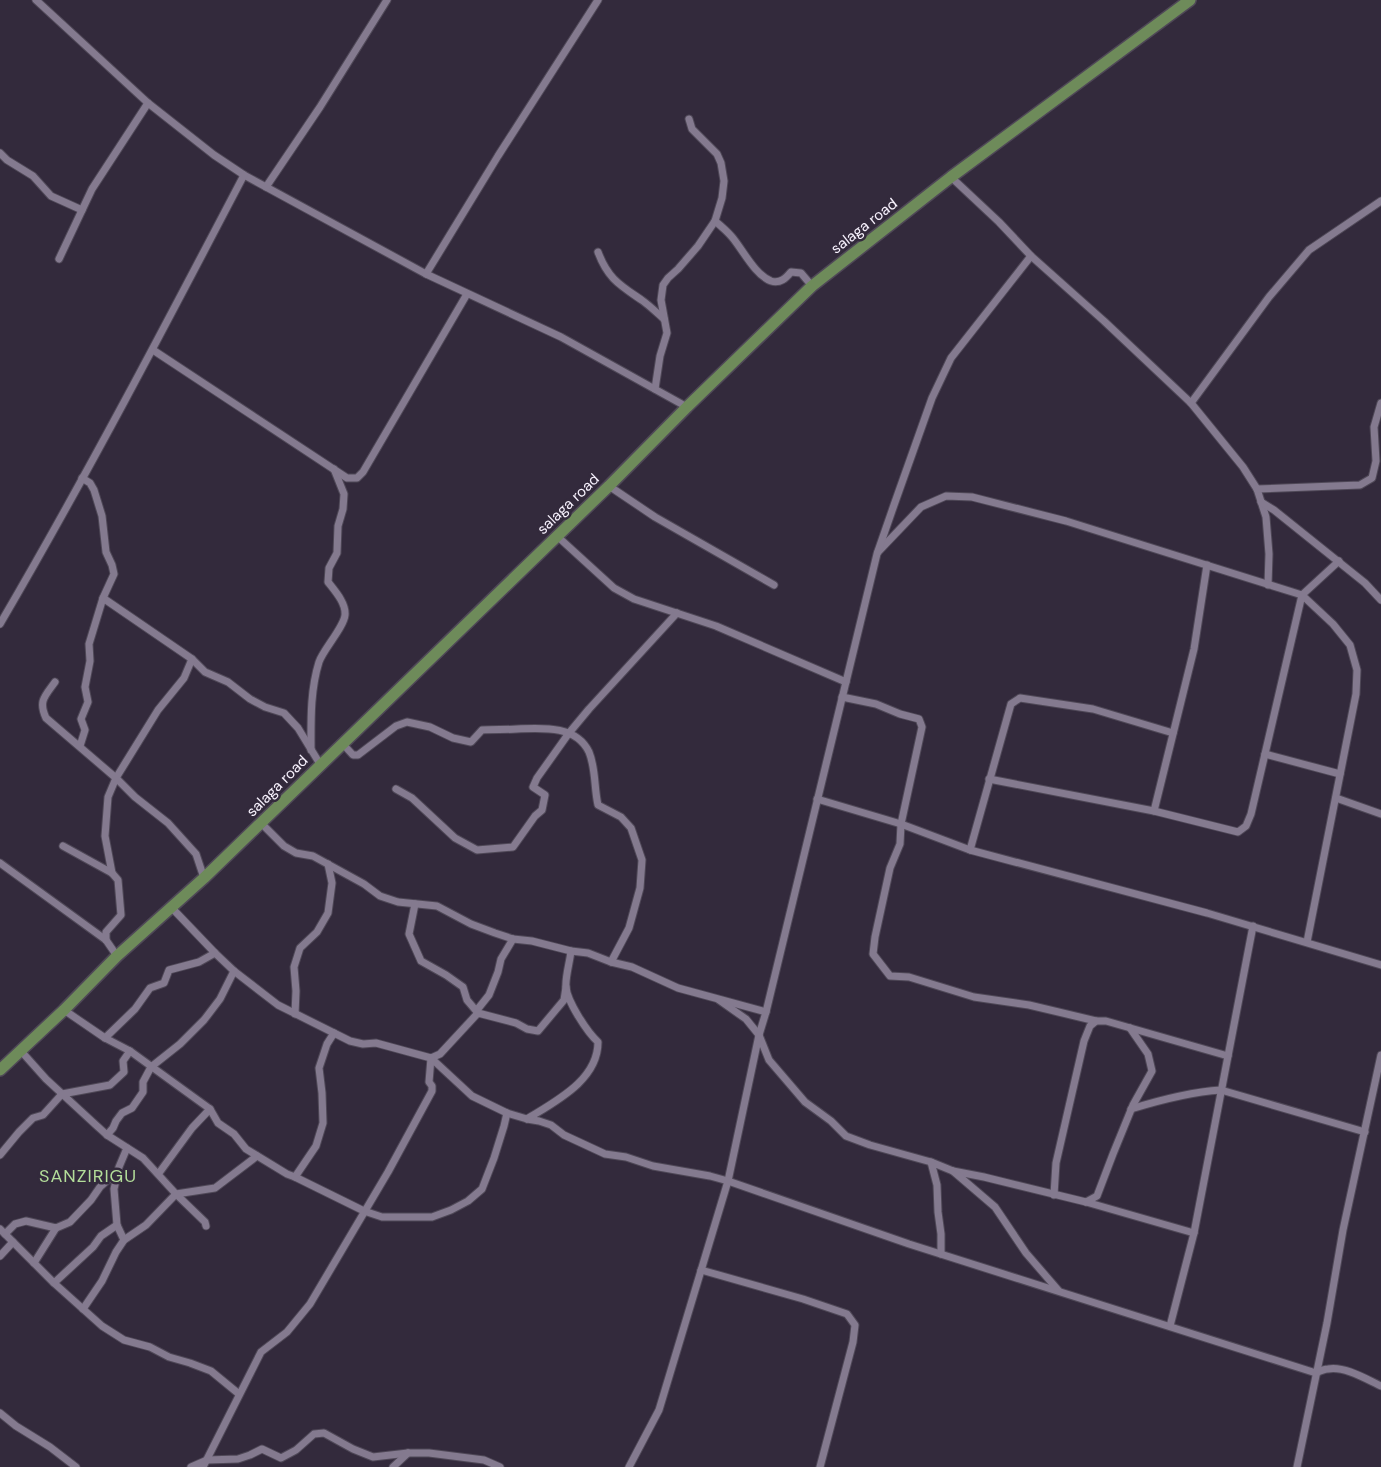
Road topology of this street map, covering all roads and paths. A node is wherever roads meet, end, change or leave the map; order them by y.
1 (37, 0) edge
2 (387, 0) edge
3 (598, 0) edge
4 (1190, 0) edge
5 (148, 103) junction
6 (688, 119) dead end
7 (0, 153) edge
8 (244, 175) junction
9 (951, 177) junction
10 (266, 187) junction
11 (1381, 201) edge
12 (82, 210) junction
13 (716, 221) junction
14 (598, 252) dead end
15 (1031, 256) junction
16 (59, 259) dead end
17 (426, 274) junction
18 (812, 286) junction
19 (467, 294) junction
20 (664, 319) junction
21 (153, 350) junction
22 (655, 389) junction
23 (1191, 403) junction
24 (1381, 403) edge
25 (687, 407) junction
26 (334, 469) junction
27 (82, 478) junction
28 (609, 486) junction
29 (1257, 490) junction
30 (1261, 502) junction
31 (557, 536) junction
32 (877, 554) junction
33 (1339, 562) junction
34 (1207, 565) junction
35 (774, 585) dead end
36 (1268, 586) junction
37 (1302, 595) junction
38 (103, 598) junction
39 (1381, 600) edge
40 (677, 613) junction
41 (0, 624) edge
42 (192, 658) junction
43 (55, 682) dead end
44 (846, 682) junction
45 (842, 697) junction
46 (569, 733) junction
47 (1173, 733) junction
48 (342, 743) junction
49 (80, 746) junction
50 (311, 750) junction
51 (1265, 754) junction
52 (320, 764) junction
53 (1340, 774) junction
54 (116, 778) junction
55 (989, 779) junction
56 (396, 789) dead end
57 (1336, 798) junction
58 (817, 799) junction
59 (1154, 811) junction
60 (1381, 814) edge
61 (261, 823) junction
62 (901, 824) junction
63 (63, 846) dead end
64 (970, 850) junction
65 (0, 862) edge
66 (328, 864) junction
67 (112, 873) junction
68 (204, 878) junction
69 (415, 904) junction
70 (171, 907) junction
71 (1253, 926) junction
72 (512, 939) junction
73 (106, 940) junction
74 (1307, 942) junction
75 (571, 951) junction
76 (215, 953) junction
77 (116, 956) junction
78 (611, 962) junction
79 (1381, 965) edge
80 (234, 971) junction
81 (566, 987) junction
82 (719, 1000) junction
83 (64, 1010) junction
84 (478, 1012) junction
85 (766, 1012) junction
86 (295, 1014) junction
87 (1096, 1021) junction
88 (1130, 1028) junction
89 (334, 1033) junction
90 (759, 1035) junction
91 (105, 1038) junction
92 (21, 1051) junction
93 (130, 1051) junction
94 (1381, 1055) edge
95 (1228, 1056) junction
96 (431, 1058) junction
97 (151, 1067) junction
98 (0, 1070) edge
99 (1221, 1090) junction
100 (62, 1094) junction
101 (210, 1109) junction
102 (1132, 1110) junction
103 (507, 1113) junction
104 (527, 1119) junction
105 (1365, 1132) junction
106 (107, 1135) junction
107 (127, 1148) junction
108 (0, 1155) edge
109 (258, 1156) junction
110 (930, 1162) junction
111 (953, 1171) junction
112 (117, 1172) junction
113 (159, 1173) junction
114 (295, 1177) junction
115 (728, 1181) junction
116 (176, 1194) junction
117 (1054, 1195) junction
118 (1086, 1202) junction
119 (364, 1211) junction
120 (117, 1225) junction
121 (206, 1226) dead end
122 (56, 1228) junction
123 (3, 1232) edge
124 (1194, 1233) junction
125 (124, 1240) junction
126 (13, 1242) junction
127 (942, 1254) junction
128 (0, 1256) edge
129 (34, 1263) junction
130 (701, 1270) junction
131 (54, 1283) junction
132 (1058, 1290) junction
133 (82, 1309) junction
134 (1170, 1326) junction
135 (1316, 1373) junction
136 (1381, 1386) edge
137 (239, 1394) junction
138 (0, 1413) edge
139 (408, 1453) junction
140 (207, 1460) junction
141 (76, 1467) edge
142 (191, 1467) edge
143 (203, 1467) edge
144 (393, 1467) edge
145 (500, 1467) edge
146 (629, 1467) edge
147 (820, 1467) edge
148 (1297, 1467) edge

1 - 5 street
2 - 10 street
3 - 17 street
4 - 9 main road, salaga road
5 - 8 street
5 - 12 street
6 - 13 street
7 - 12 street
8 - 10 street
8 - 21 street
9 - 15 street
9 - 18 main road, salaga road
10 - 17 street
11 - 23 street
12 - 16 street
13 - 18 street
13 - 20 street
14 - 20 street
15 - 23 street
15 - 32 street
17 - 19 street
18 - 25 main road, salaga road
19 - 22 street
19 - 26 street
20 - 22 street
21 - 26 street
21 - 27 street
22 - 25 street
23 - 29 street
24 - 29 street
25 - 28 main road, salaga road
26 - 50 street
27 - 38 street
27 - 41 street
28 - 31 main road, salaga road
28 - 35 street
29 - 30 street
30 - 33 street
30 - 36 street
31 - 40 street
31 - 48 main road, salaga road
32 - 34 street
32 - 44 street
33 - 37 street
33 - 39 street
34 - 36 street
34 - 47 street
36 - 37 street
37 - 51 street
37 - 53 street
38 - 42 street
38 - 49 street
40 - 44 street
40 - 46 street
42 - 50 street
42 - 54 street
43 - 49 street
44 - 45 street
45 - 58 street
45 - 62 street
46 - 48 street
46 - 56 street
46 - 78 street
47 - 55 street
47 - 59 street
48 - 52 main road, salaga road
49 - 54 street
50 - 52 street
51 - 53 street
51 - 59 street
52 - 61 main road, salaga road
53 - 57 street
54 - 67 street
54 - 68 street
55 - 59 street
55 - 64 street
57 - 60 street
57 - 74 street
58 - 62 street
58 - 85 street
61 - 66 street
61 - 68 main road, salaga road
62 - 64 street
62 - 87 street
63 - 67 street
64 - 71 street
65 - 73 street
66 - 69 street
66 - 86 street
67 - 73 street
68 - 70 main road, salaga road
69 - 72 street
69 - 84 street
70 - 76 street
70 - 77 main road, salaga road
71 - 74 street
71 - 95 street
72 - 75 street
72 - 84 street
73 - 77 street
74 - 79 street
75 - 78 street
75 - 81 street
76 - 80 street
76 - 91 street
77 - 83 main road, salaga road
78 - 82 street
80 - 86 street
80 - 97 street
81 - 84 street
81 - 104 street
82 - 85 street
82 - 90 street
83 - 91 street
83 - 92 main road, salaga road
84 - 96 street
85 - 90 street
86 - 89 street
87 - 88 street
87 - 117 street
88 - 95 street
88 - 102 street
89 - 96 street
89 - 114 street
90 - 110 street
90 - 115 street
91 - 93 street
92 - 98 main road, salaga road
92 - 100 street
93 - 97 street
93 - 100 street
94 - 105 street
95 - 99 street
96 - 103 street
96 - 119 street
97 - 101 street
97 - 106 street
99 - 102 street
99 - 105 street
99 - 124 street
100 - 106 street
100 - 108 street
101 - 109 street
101 - 113 street
102 - 118 street
103 - 104 street
103 - 119 street
104 - 115 street
105 - 135 street
106 - 107 street
107 - 112 street
107 - 113 street
109 - 114 street
109 - 116 street
110 - 111 street
110 - 127 street
111 - 117 street
111 - 132 street
112 - 120 street
112 - 122 street
113 - 116 street
114 - 119 street
115 - 127 street
115 - 130 street
116 - 121 street
116 - 125 street
117 - 118 street
118 - 124 street
119 - 137 street
120 - 125 street
120 - 131 street
122 - 123 street
122 - 129 street
123 - 126 street
124 - 134 street
125 - 133 street
126 - 128 street
126 - 129 street
127 - 132 street
129 - 131 street
130 - 146 street
130 - 147 street
131 - 133 street
132 - 134 street
133 - 137 street
134 - 135 street
135 - 136 street
135 - 148 street
137 - 140 street
138 - 141 street
139 - 140 street
139 - 144 street
139 - 145 street
140 - 142 street
140 - 143 street

